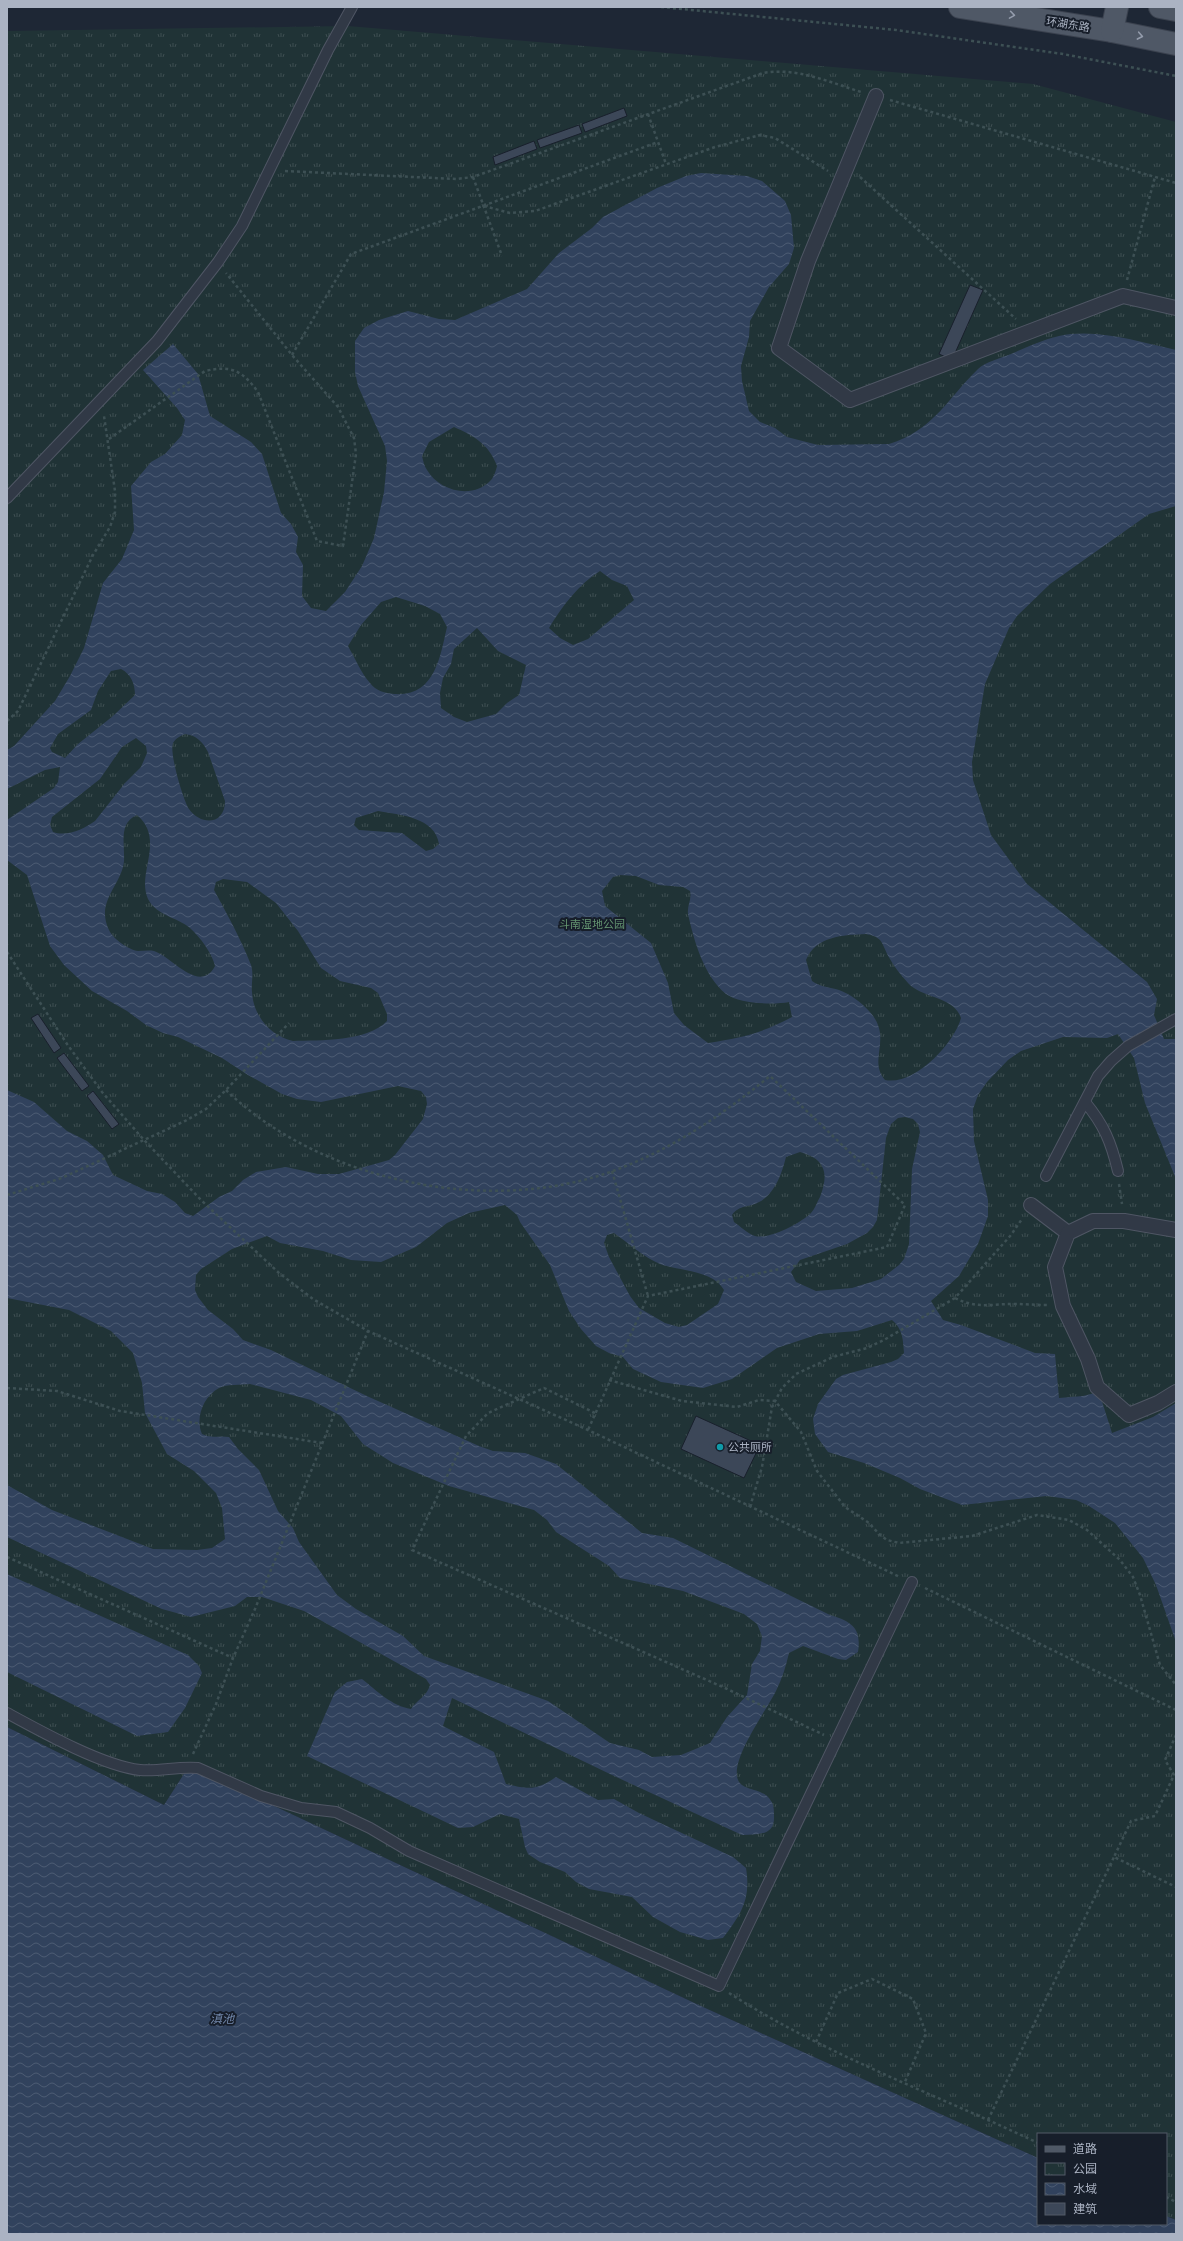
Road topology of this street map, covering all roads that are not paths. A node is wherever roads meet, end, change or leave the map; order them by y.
1 (352, 7) edge
2 (960, 7) edge
3 (1118, 7) edge
4 (1160, 7) edge
5 (1176, 10) edge
6 (1112, 31) junction
7 (1176, 44) edge
8 (876, 96) road end
9 (1176, 308) edge
10 (7, 498) edge
11 (1176, 1020) edge
12 (1085, 1102) junction
13 (1118, 1171) road end
14 (1046, 1176) dead end
15 (1031, 1205) road end
16 (1176, 1230) edge
17 (1068, 1233) junction
18 (1176, 1392) edge
19 (912, 1582) road end
20 (7, 1713) edge

1 - 10 lane
2 -> 6 main road, 环湖东路
3 - 6 main road
4 - 5 main road
6 -> 7 main road, 环湖东路
8 - 9 street
11 - 12 lane
12 - 13 lane
12 - 14 lane
15 - 17 street
16 - 17 street
17 - 18 street
19 - 20 lane

